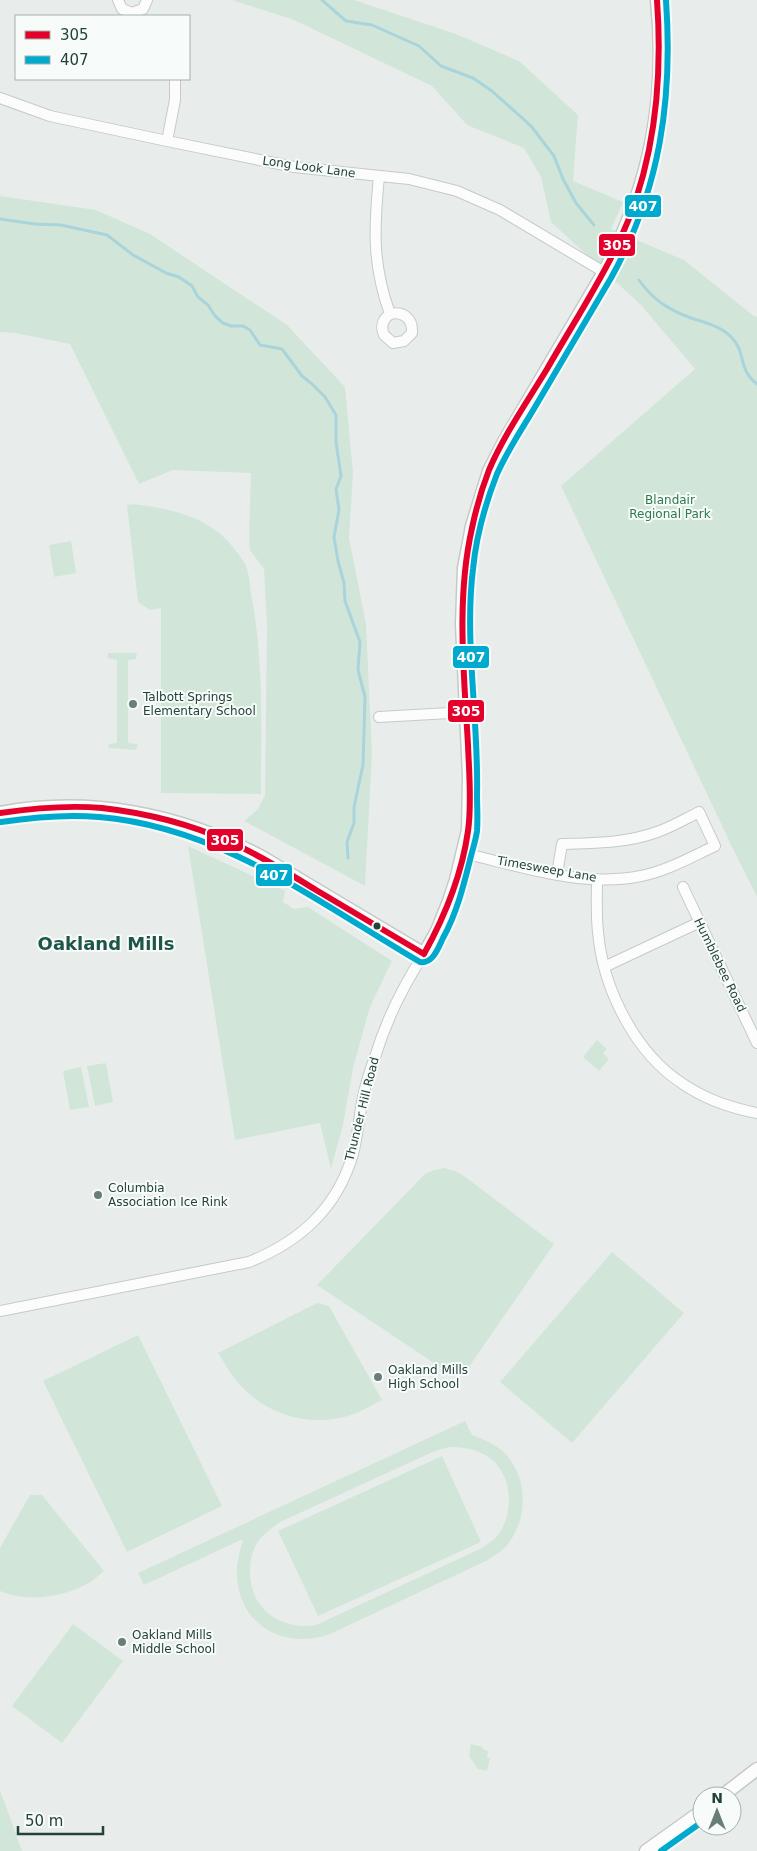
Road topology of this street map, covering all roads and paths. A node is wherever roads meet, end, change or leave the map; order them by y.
1 (118, 0) edge
2 (658, 0) edge
3 (146, 8) edge
4 (175, 80) edge
5 (0, 98) edge
6 (167, 142) junction
7 (379, 176) junction
8 (604, 272) junction
9 (390, 314) dead end
10 (467, 712) junction
11 (379, 717) dead end
12 (0, 813) edge
13 (463, 853) junction
14 (557, 874) junction
15 (597, 879) junction
16 (683, 887) dead end
17 (700, 922) junction
18 (424, 954) junction
19 (604, 967) junction
20 (757, 1042) edge
21 (757, 1113) edge
22 (0, 1311) edge
23 (757, 1768) edge
24 (734, 1786) edge
25 (692, 1818) edge
26 (646, 1851) edge

1 - 3 street
2 - 8 street, Thunder Hill Road
4 - 6 street
5 - 6 street, Long Look Lane
6 - 7 street, Long Look Lane
7 - 8 street, Long Look Lane
7 - 9 street
8 - 10 street, Thunder Hill Road
10 - 11 street
10 - 13 street, Thunder Hill Road
12 - 18 street
13 - 14 street, Timesweep Lane
13 - 18 street, Thunder Hill Road
14 - 15 street, Timesweep Lane
14 - 15 street, Timesweep Lane
15 - 19 street
16 - 17 street, Humblebee Road
17 - 19 street
17 - 20 street, Humblebee Road
18 - 22 street, Thunder Hill Road
19 - 21 street
23 - 24 street
25 - 26 street

